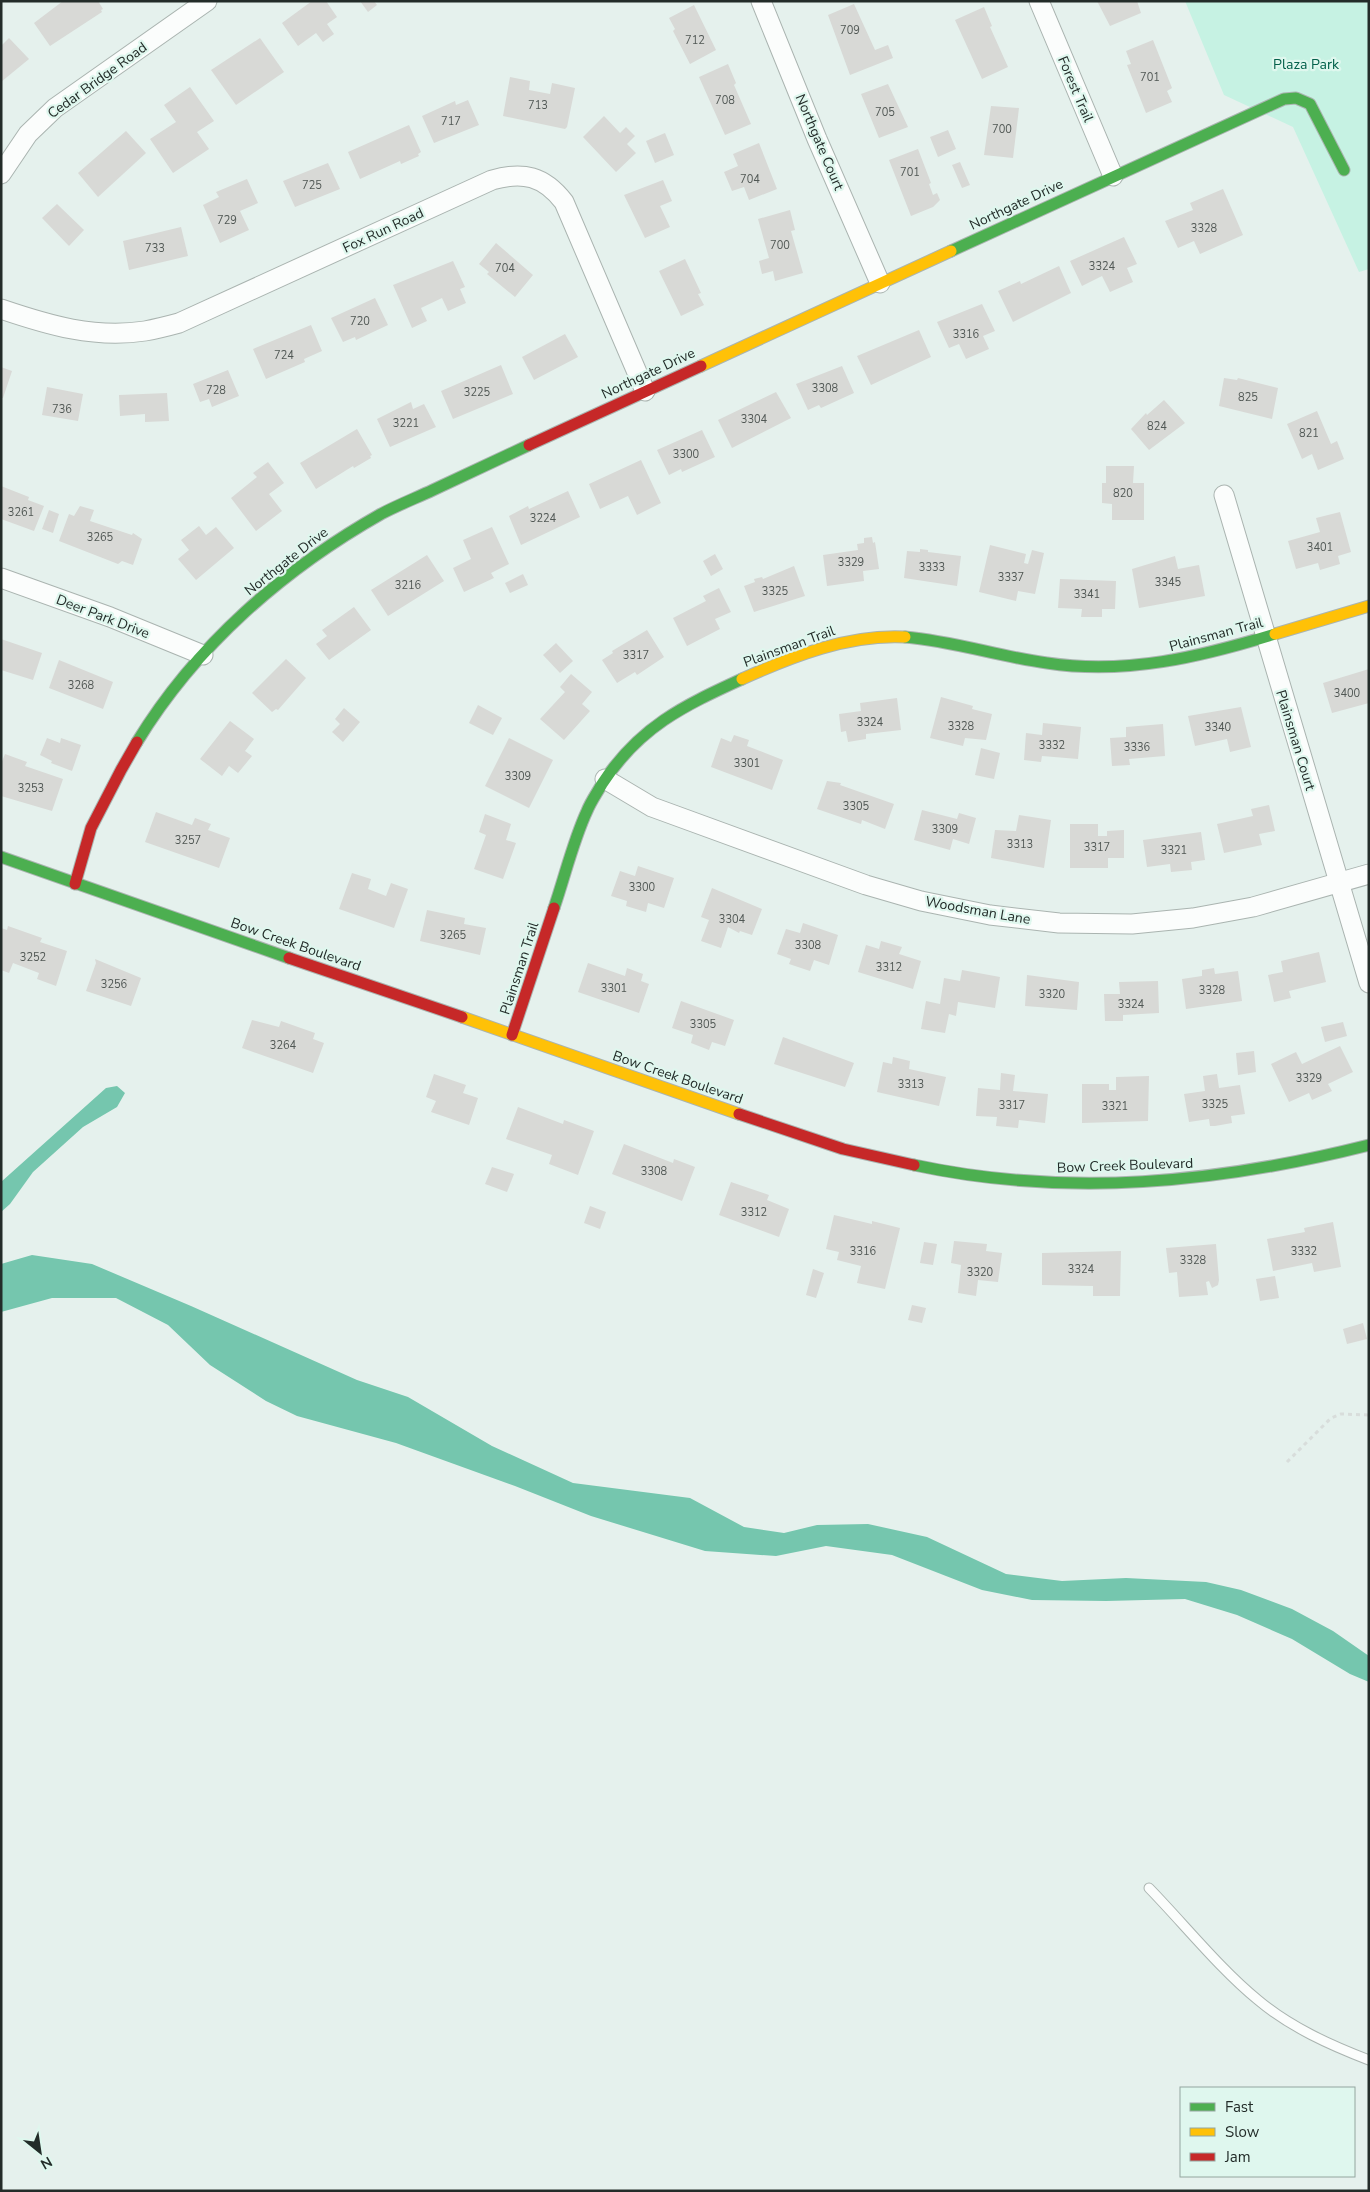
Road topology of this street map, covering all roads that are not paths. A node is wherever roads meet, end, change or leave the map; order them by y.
1 (207, 1) edge
2 (761, 1) edge
3 (1039, 1) edge
4 (186, 7) edge
5 (1344, 170) dead end
6 (1, 174) edge
7 (1113, 176) junction
8 (880, 283) junction
9 (1, 309) edge
10 (645, 391) junction
11 (1224, 495) dead end
12 (1, 578) edge
13 (1369, 606) edge
14 (1265, 637) junction
15 (203, 655) junction
16 (604, 779) junction
17 (1, 857) edge
18 (1369, 874) edge
19 (1338, 883) junction
20 (76, 884) junction
21 (1369, 984) edge
22 (512, 1035) junction
23 (1369, 1145) edge
24 (1149, 1888) dead end
25 (1369, 2060) edge

1 - 4 street, Cedar Bridge Road
2 - 8 street, Northgate Court
3 - 7 street, Forest Trail
4 - 6 street, Cedar Bridge Road
5 - 7 street, Northgate Drive
7 - 8 street, Northgate Drive
8 - 10 street, Northgate Drive
9 - 10 street, Fox Run Road
10 - 15 street, Northgate Drive
11 - 14 street, Plainsman Court
12 - 15 street, Deer Park Drive
13 - 14 street, Plainsman Trail
14 - 16 street, Plainsman Trail
14 - 19 street, Plainsman Court
15 - 20 street, Northgate Drive
16 - 19 street, Woodsman Lane
16 - 22 street, Plainsman Trail
17 - 20 street, Bow Creek Boulevard
18 - 19 street, Woodsman Lane
19 - 21 street, Plainsman Court
20 - 22 street, Bow Creek Boulevard
22 - 23 street, Bow Creek Boulevard
24 - 25 lane

